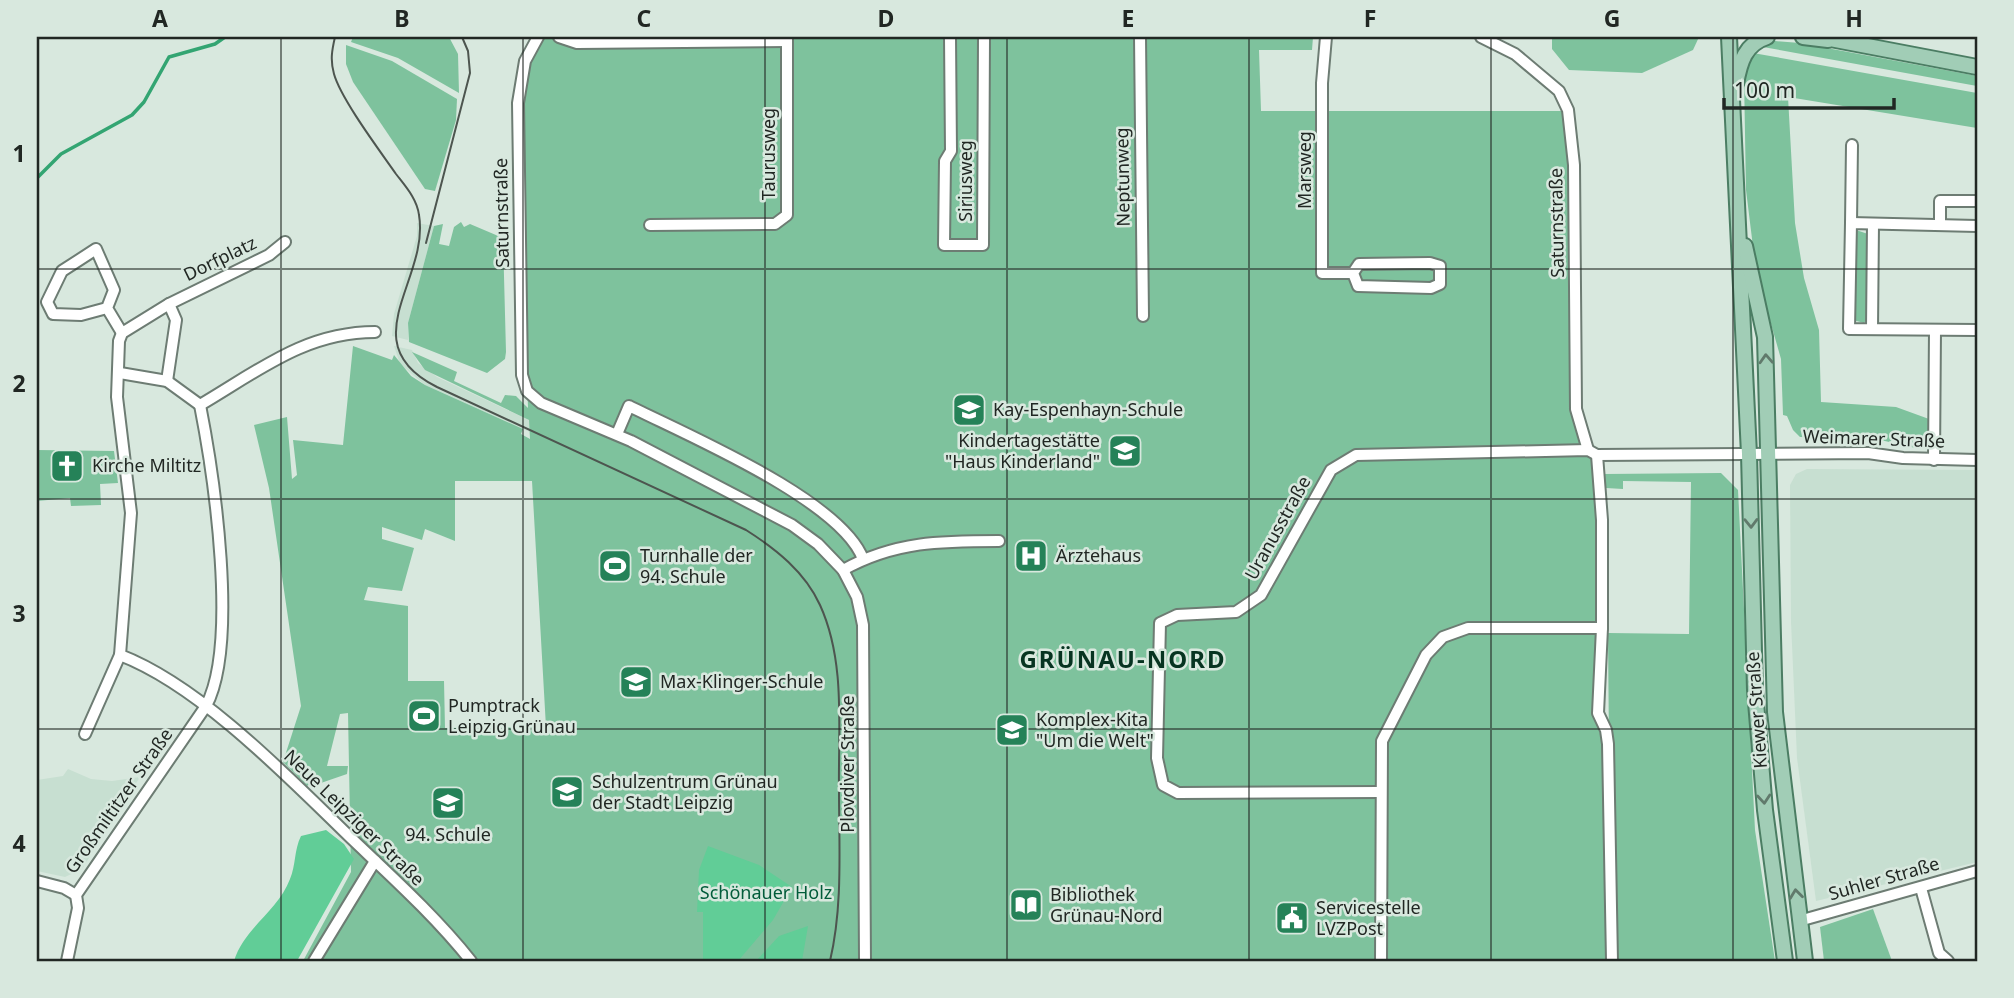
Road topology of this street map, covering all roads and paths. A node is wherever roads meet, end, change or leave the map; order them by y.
1 (538, 37) edge
2 (559, 37) edge
3 (950, 37) edge
4 (984, 37) edge
5 (1140, 37) edge
6 (1326, 37) edge
7 (1481, 37) edge
8 (1729, 37) edge
9 (1767, 37) edge
10 (1803, 37) edge
11 (1826, 38) edge
12 (787, 39) edge
13 (1977, 67) edge
14 (1733, 106) junction
15 (1852, 145) dead end
16 (1737, 189) junction
17 (1977, 201) edge
18 (1851, 223) junction
19 (1873, 224) junction
20 (650, 225) dead end
21 (1940, 225) junction
22 (1977, 226) edge
23 (285, 242) dead end
24 (1353, 273) junction
25 (169, 304) junction
26 (107, 308) junction
27 (1143, 316) dead end
28 (1872, 329) junction
29 (1936, 330) junction
30 (1977, 330) edge
31 (375, 332) dead end
32 (122, 333) junction
33 (120, 373) junction
34 (167, 381) junction
35 (527, 391) joint
36 (200, 405) junction
37 (617, 434) junction
38 (1593, 452) junction
39 (1749, 454) junction
40 (1770, 454) junction
41 (1934, 460) junction
42 (1977, 460) edge
43 (999, 541) dead end
44 (863, 559) junction
45 (843, 570) junction
46 (1602, 628) junction
47 (120, 655) junction
48 (206, 706) junction
49 (85, 734) dead end
50 (1380, 792) junction
51 (375, 861) junction
52 (1977, 872) edge
53 (37, 881) edge
54 (1921, 888) junction
55 (76, 895) junction
56 (1800, 921) junction
57 (67, 961) edge
58 (314, 961) edge
59 (471, 961) edge
60 (865, 961) edge
61 (1381, 961) edge
62 (1612, 961) edge
63 (1785, 961) edge
64 (1805, 961) edge
65 (1948, 961) edge

1 - 35 street, Saturnstraße
2 - 12 street
3 - 4 street, Siriusweg
5 - 27 street, Neptunweg
6 - 24 street, Marsweg
7 - 38 street, Saturnstraße
8 - 14 main road
9 - 14 main road
10 - 11 main road
11 - 13 main road
12 - 20 street, Taurusweg
14 - 16 main road, Kiewer Straße
15 - 18 street
16 - 39 main road, Kiewer Straße
40 -> 16 main road, Kiewer Straße
17 - 21 street
18 - 19 street
18 - 28 street
19 - 21 street
19 - 28 street
21 - 22 street
23 - 25 street, Dorfplatz
24 - 24 street, Marsweg
25 - 32 street, Dorfplatz
25 - 34 street
26 - 26 street
26 - 32 street
28 - 29 street
29 - 30 street
29 - 41 street
31 - 36 street
32 - 33 street
33 - 34 street
33 - 47 street
34 - 36 street
35 - 37 street, Plovdiver Straße
36 - 48 street, Großmiltitzer Straße
37 - 44 street
37 - 45 street, Plovdiver Straße
38 - 39 street, Uranusstraße
38 - 46 street
38 - 50 street, Uranusstraße
39 - 40 street
39 -> 63 main road, Kiewer Straße
40 - 41 street, Weimarer Straße
56 -> 40 main road, Kiewer Straße
41 - 42 street, Weimarer Straße
43 - 44 street
44 - 45 street
45 - 60 street, Plovdiver Straße
46 - 50 street
46 - 62 street
47 - 48 street, Neue Leipziger Straße
47 - 49 street
48 - 51 street, Neue Leipziger Straße
48 - 55 street, Großmiltitzer Straße
50 - 61 street
51 - 58 street
51 - 59 street, Neue Leipziger Straße
52 - 54 street, Suhler Straße
53 - 55 street
54 - 56 street, Suhler Straße
54 - 65 street
55 - 57 street, Großmiltitzer Straße
56 - 64 main road, Kiewer Straße

